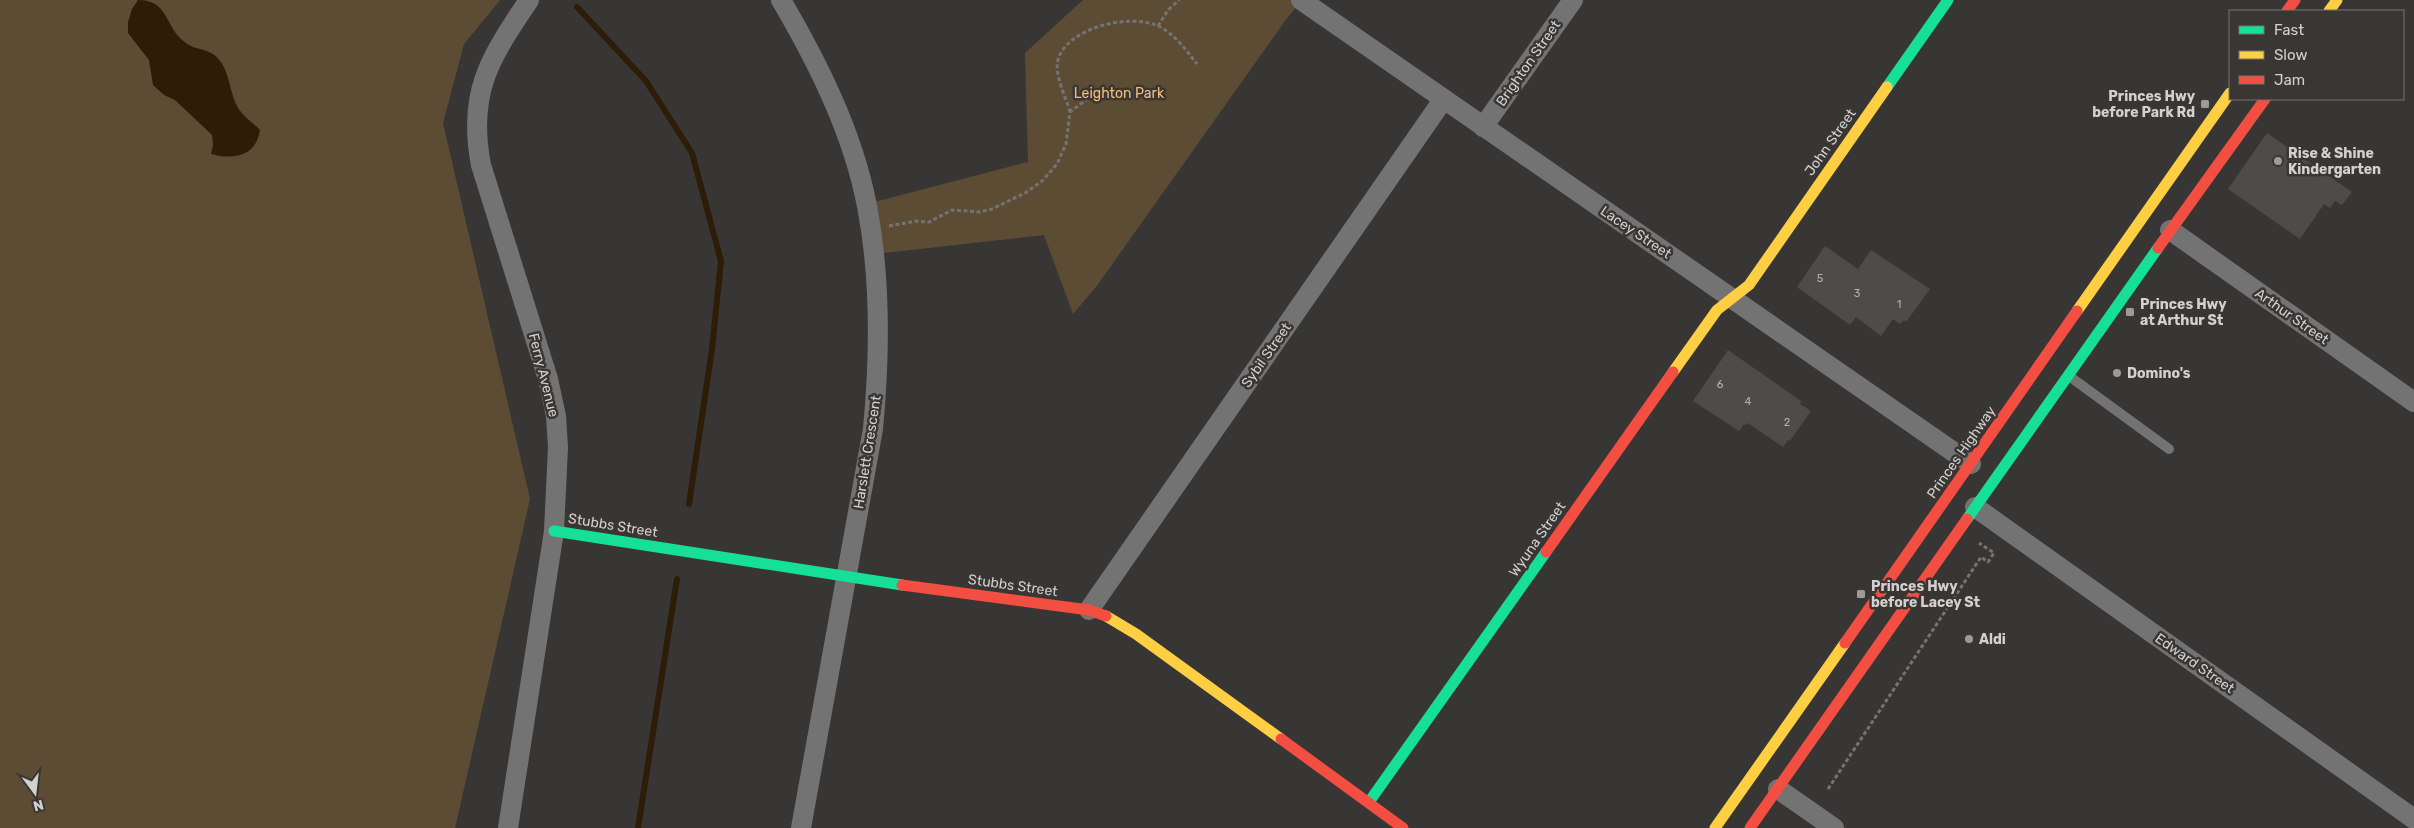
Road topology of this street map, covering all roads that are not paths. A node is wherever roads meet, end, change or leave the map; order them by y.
1 (529, 0) edge
2 (781, 0) edge
3 (1301, 0) edge
4 (1573, 0) edge
5 (1948, 0) edge
6 (2229, 94) edge
7 (1443, 100) junction
8 (2264, 100) edge
9 (1483, 127) junction
10 (2170, 230) junction
11 (1732, 297) junction
12 (2068, 375) junction
13 (2414, 402) edge
14 (2169, 449) dead end
15 (1972, 464) junction
16 (1975, 507) junction
17 (554, 531) junction
18 (845, 577) junction
19 (1089, 610) junction
20 (1778, 789) junction
21 (1369, 802) junction
22 (2414, 819) edge
23 (508, 828) edge
24 (801, 828) edge
25 (1403, 828) edge
26 (1715, 828) edge
27 (1750, 828) edge
28 (1834, 828) edge

1 - 17 street, Ferry Avenue
2 - 18 street, Harslett Crescent
3 - 7 street, Lacey Street
4 - 9 street, Brighton Street
5 - 11 main road, John Street
6 - 15 main road, Princes Highway
7 - 9 street, Lacey Street
7 - 19 street, Sybil Street
8 - 10 main road
9 - 11 street, Lacey Street
10 - 12 main road
10 - 13 street, Arthur Street
11 - 15 street, Lacey Street
11 - 21 main road, Wyuna Street
12 - 14 lane
12 - 16 main road
15 - 26 main road, Princes Highway
16 - 20 main road
16 - 22 street, Edward Street
17 - 18 main road, Stubbs Street
17 - 23 street, Ferry Avenue
18 - 19 main road, Stubbs Street
18 - 24 street, Harslett Crescent
19 - 21 main road, Stubbs Street
20 - 27 main road
20 - 28 street
21 - 25 main road, Stubbs Street

